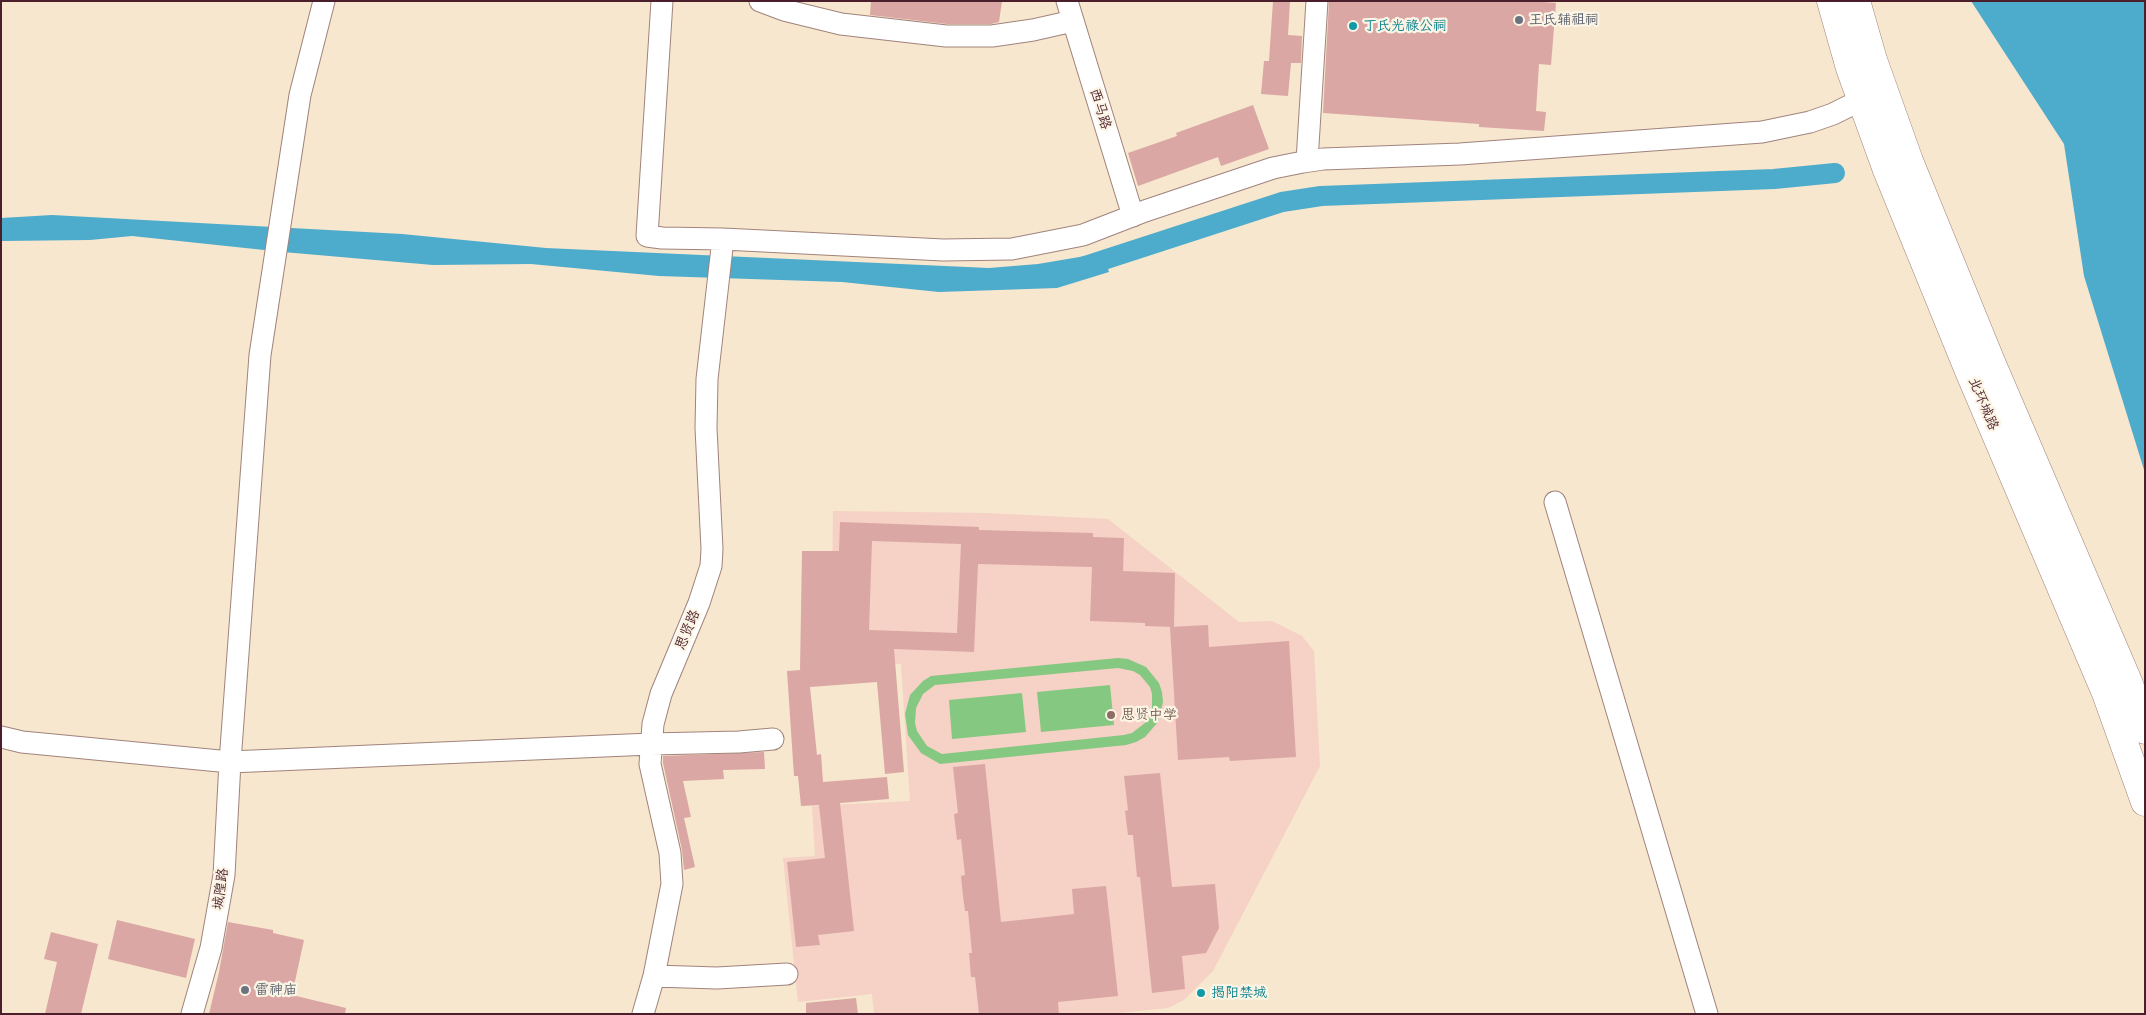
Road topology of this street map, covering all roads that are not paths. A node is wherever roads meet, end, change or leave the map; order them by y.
1 (324, 1) edge
2 (662, 1) edge
3 (760, 1) edge
4 (1318, 1) edge
5 (1831, 1) edge
6 (1856, 1) edge
7 (1070, 11) edge
8 (1862, 100) junction
9 (1307, 161) junction
10 (1132, 216) junction
11 (723, 244) junction
12 (1555, 502) dead end
13 (2145, 730) edge
14 (1, 737) edge
15 (773, 739) dead end
16 (651, 744) junction
17 (230, 762) junction
18 (2145, 802) edge
19 (787, 974) dead end
20 (654, 976) junction
21 (192, 1014) edge
22 (643, 1014) edge
23 (1707, 1014) edge

1 - 17 street, 城隍路
2 - 11 street
3 - 7 street
4 - 9 street
5 - 8 main road, 北环城路
6 - 13 main road, 北环城路
7 - 10 street, 西马路
8 - 9 street
8 - 18 main road, 北环城路
9 - 10 street
10 - 11 street
11 - 16 street, 思贤路
12 - 23 street
14 - 17 street
15 - 16 street
16 - 17 street
16 - 20 street, 思贤路
17 - 21 street, 城隍路
19 - 20 street
20 - 22 street, 思贤路

